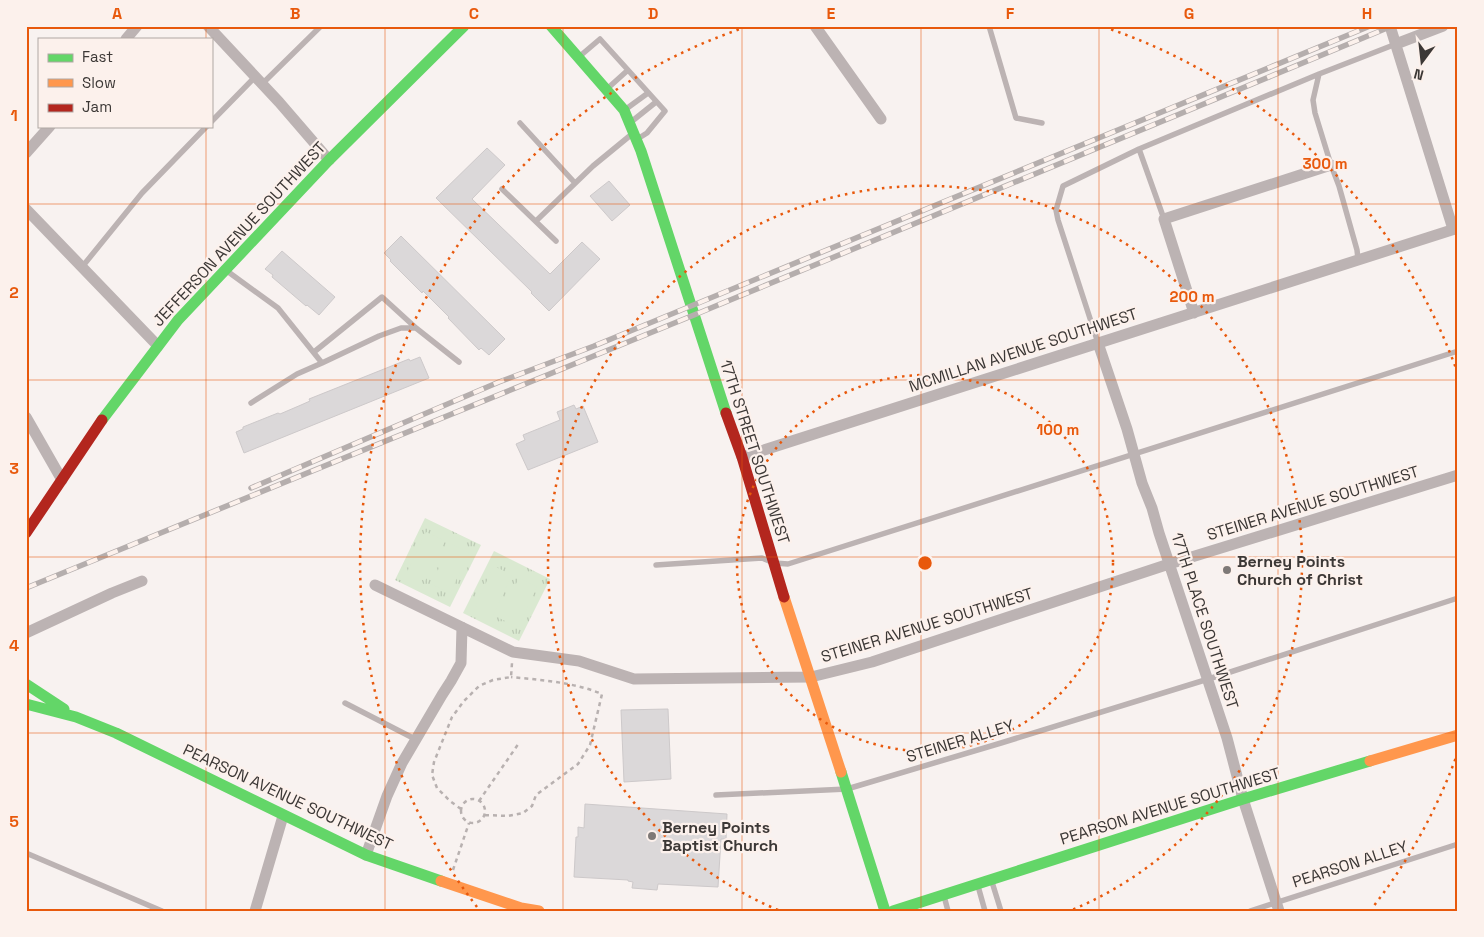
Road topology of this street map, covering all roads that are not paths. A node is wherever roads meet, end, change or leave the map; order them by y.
1 (137, 26) edge
2 (208, 26) edge
3 (321, 26) edge
4 (464, 26) edge
5 (551, 26) edge
6 (815, 26) edge
7 (990, 26) edge
8 (1390, 26) edge
9 (1443, 26) edge
10 (127, 38) edge
11 (1396, 44) junction
12 (578, 57) junction
13 (628, 70) junction
14 (1319, 74) junction
15 (259, 80) junction
16 (606, 90) junction
17 (648, 92) junction
18 (656, 102) junction
19 (624, 110) junction
20 (881, 119) dead end
21 (212, 121) edge
22 (520, 123) dead end
23 (1042, 123) dead end
24 (48, 128) edge
25 (205, 128) edge
26 (633, 132) junction
27 (1139, 148) junction
28 (26, 153) edge
29 (329, 160) junction
30 (1331, 165) junction
31 (575, 183) junction
32 (502, 188) dead end
33 (26, 209) edge
34 (1164, 219) junction
35 (536, 220) junction
36 (1455, 229) edge
37 (556, 241) dead end
38 (1358, 260) junction
39 (82, 268) junction
40 (226, 270) junction
41 (1194, 313) junction
42 (416, 328) junction
43 (1098, 342) junction
44 (158, 346) junction
45 (1458, 351) edge
46 (314, 352) junction
47 (459, 362) dead end
48 (322, 363) junction
49 (251, 403) dead end
50 (28, 423) edge
51 (1134, 454) junction
52 (742, 457) junction
53 (1458, 475) edge
54 (62, 480) junction
55 (26, 533) edge
56 (774, 563) junction
57 (1169, 564) junction
58 (656, 565) dead end
59 (142, 581) dead end
60 (375, 584) dead end
61 (1458, 598) edge
62 (462, 627) junction
63 (26, 633) edge
64 (811, 677) junction
65 (1206, 679) junction
66 (26, 684) edge
67 (345, 703) dead end
68 (26, 704) edge
69 (76, 716) junction
70 (1458, 735) edge
71 (415, 740) junction
72 (847, 789) junction
73 (716, 795) dead end
74 (1243, 799) junction
75 (284, 816) junction
76 (1458, 844) edge
77 (26, 853) edge
78 (366, 855) junction
79 (991, 880) junction
80 (977, 884) junction
81 (943, 895) junction
82 (1278, 906) edge
83 (162, 911) edge
84 (255, 911) edge
85 (539, 911) edge
86 (885, 911) edge
87 (893, 911) edge
88 (948, 911) edge
89 (985, 911) edge
90 (1002, 911) edge
91 (1250, 911) edge

1 - 10 street
2 - 15 street
3 - 15 lane
4 - 29 street, JEFFERSON AVENUE SOUTHWEST
5 - 12 street, 17TH STREET SOUTHWEST
6 - 20 street
7 - 23 lane
8 - 11 street
9 - 11 street
11 - 14 lane
11 - 36 street
12 - 13 lane
12 - 16 street, 17TH STREET SOUTHWEST
13 - 16 lane
13 - 17 lane
14 - 27 lane
14 - 30 lane
15 - 21 lane
15 - 29 street
16 - 19 street, 17TH STREET SOUTHWEST
17 - 18 lane
17 - 19 lane
18 - 26 lane
18 - 26 lane
19 - 26 street, 17TH STREET SOUTHWEST
22 - 31 lane
24 - 28 street
25 - 39 lane
26 - 31 lane
26 - 52 street, 17TH STREET SOUTHWEST
27 - 34 lane
27 - 43 lane
29 - 40 street, JEFFERSON AVENUE SOUTHWEST
30 - 34 street
30 - 38 lane
31 - 35 lane
32 - 35 lane
33 - 39 street
34 - 41 street
35 - 37 lane
36 - 38 street, MCMILLAN AVENUE SOUTHWEST
38 - 41 street, MCMILLAN AVENUE SOUTHWEST
39 - 44 street
40 - 44 street, JEFFERSON AVENUE SOUTHWEST
40 - 46 lane
41 - 43 street, MCMILLAN AVENUE SOUTHWEST
42 - 46 lane
42 - 47 lane
42 - 48 lane
43 - 51 street, 17TH PLACE SOUTHWEST
43 - 52 street, MCMILLAN AVENUE SOUTHWEST
44 - 54 street, JEFFERSON AVENUE SOUTHWEST
45 - 51 lane
46 - 48 lane
48 - 49 lane
50 - 54 street
51 - 56 lane
51 - 57 street, 17TH PLACE SOUTHWEST
52 - 56 street, 17TH STREET SOUTHWEST
53 - 57 street, STEINER AVENUE SOUTHWEST
54 - 55 street, JEFFERSON AVENUE SOUTHWEST
56 - 58 lane
56 - 64 street, 17TH STREET SOUTHWEST
57 - 64 street, STEINER AVENUE SOUTHWEST
57 - 65 street, 17TH PLACE SOUTHWEST
59 - 63 street
60 - 62 street, STEINER AVENUE SOUTHWEST
61 - 65 lane, STEINER ALLEY
62 - 64 street, STEINER AVENUE SOUTHWEST
62 - 71 street
64 - 72 street, 17TH STREET SOUTHWEST
65 - 72 lane, STEINER ALLEY
65 - 74 street, 17TH PLACE SOUTHWEST
66 - 69 street
67 - 71 lane
68 - 69 street, PEARSON AVENUE SOUTHWEST
69 - 75 street, PEARSON AVENUE SOUTHWEST
70 - 74 street, PEARSON AVENUE SOUTHWEST
71 - 78 street
72 - 73 lane, STEINER ALLEY
72 - 86 street, 17TH STREET SOUTHWEST
74 - 79 street, PEARSON AVENUE SOUTHWEST
74 - 82 street, 17TH PLACE SOUTHWEST
75 - 78 street, PEARSON AVENUE SOUTHWEST
75 - 84 street
76 - 82 lane, PEARSON ALLEY
77 - 83 lane
78 - 85 street, PEARSON AVENUE SOUTHWEST
79 - 80 street, PEARSON AVENUE SOUTHWEST
79 - 90 lane
80 - 81 street, PEARSON AVENUE SOUTHWEST
80 - 89 lane
81 - 87 street, PEARSON AVENUE SOUTHWEST
81 - 88 lane
82 - 91 lane, PEARSON ALLEY

